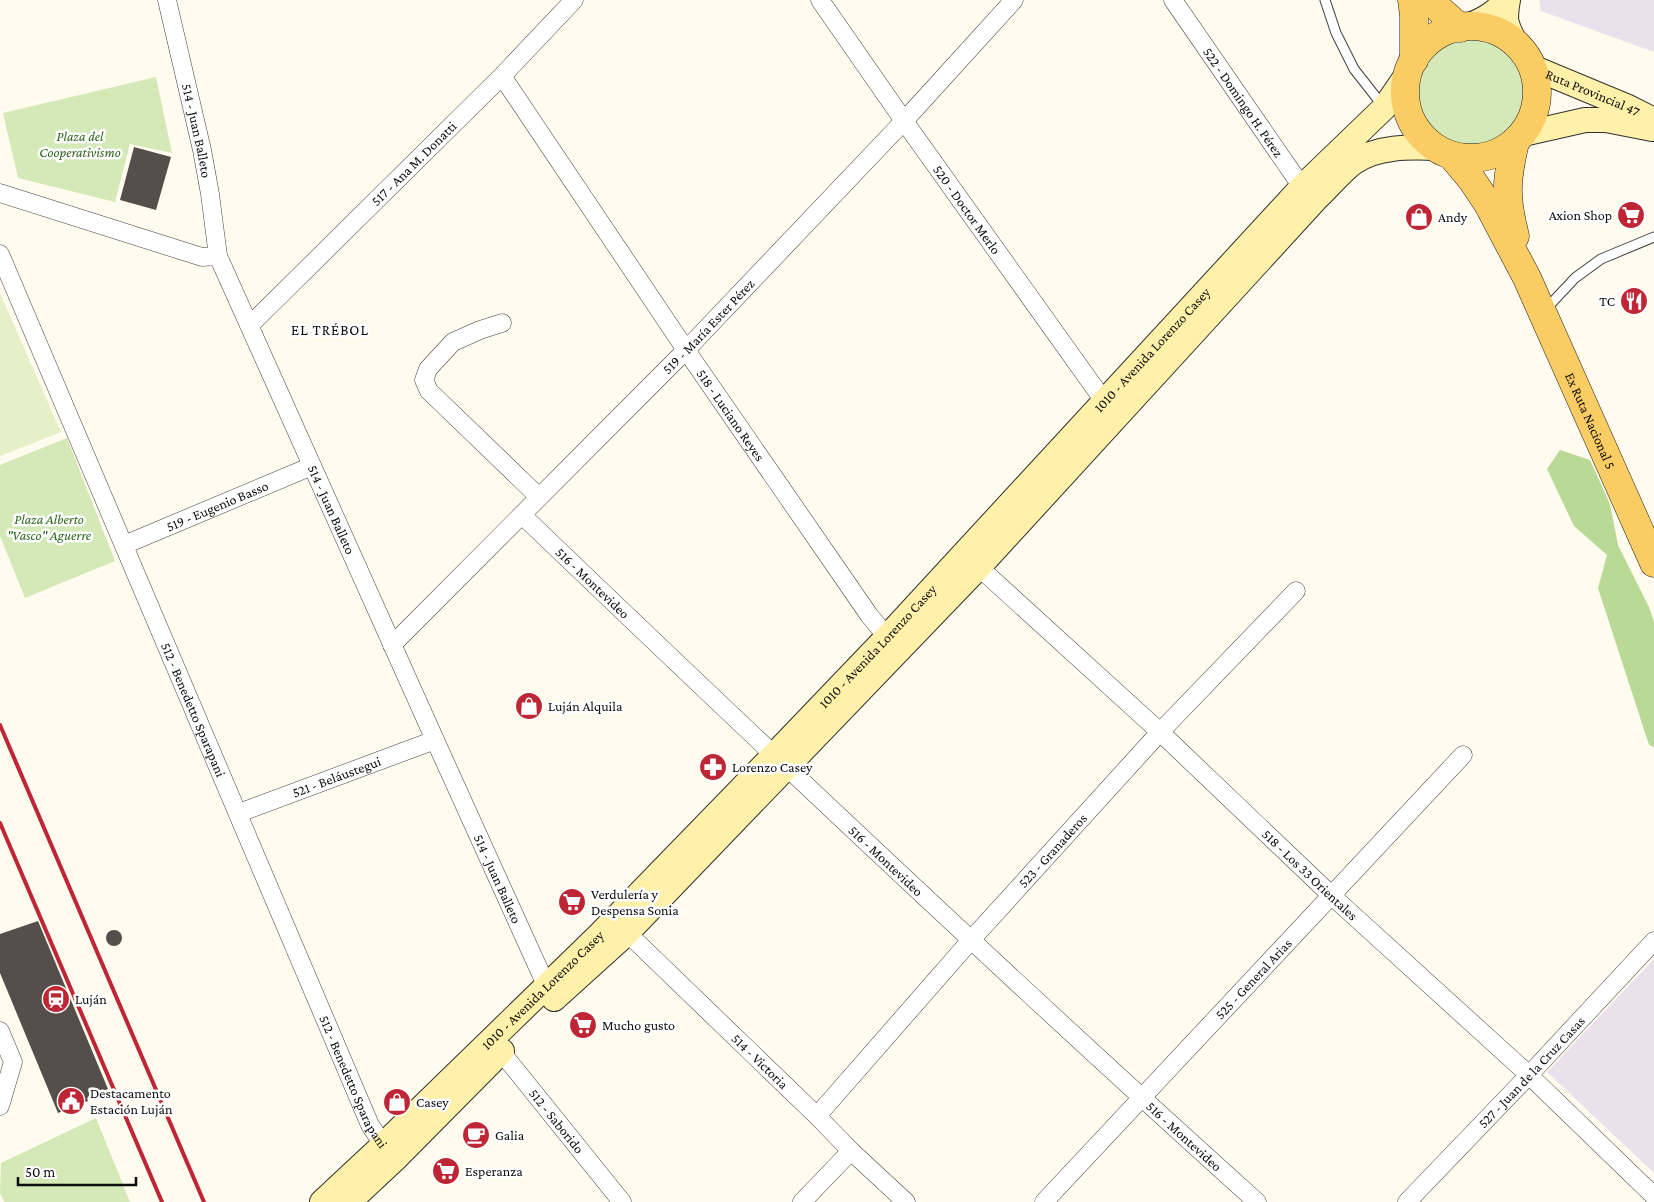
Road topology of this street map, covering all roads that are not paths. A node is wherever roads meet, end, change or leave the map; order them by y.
1 (166, 0) edge
2 (574, 0) edge
3 (820, 0) edge
4 (1014, 0) edge
5 (1174, 0) edge
6 (1325, 0) edge
7 (1412, 0) edge
8 (1432, 0) edge
9 (1507, 0) edge
10 (1465, 26) junction
11 (1516, 44) junction
12 (1412, 65) junction
13 (1532, 67) junction
14 (502, 76) junction
15 (1384, 108) junction
16 (1654, 120) edge
17 (904, 121) junction
18 (1654, 129) edge
19 (1519, 138) junction
20 (1444, 152) junction
21 (0, 193) edge
22 (1309, 193) junction
23 (1654, 236) edge
24 (0, 254) edge
25 (218, 256) junction
26 (1527, 278) junction
27 (1541, 313) junction
28 (502, 324) dead end
29 (250, 325) junction
30 (686, 350) junction
31 (1111, 408) junction
32 (312, 466) junction
33 (540, 497) junction
34 (522, 515) junction
35 (124, 545) junction
36 (971, 561) junction
37 (1654, 563) edge
38 (1296, 592) dead end
39 (894, 643) junction
40 (392, 644) junction
41 (1160, 732) junction
42 (434, 740) junction
43 (1463, 755) dead end
44 (780, 762) junction
45 (239, 813) junction
46 (1332, 896) junction
47 (620, 926) junction
48 (971, 940) junction
49 (1654, 941) edge
50 (552, 990) junction
51 (0, 1031) edge
52 (496, 1045) junction
53 (1529, 1075) junction
54 (1143, 1099) junction
55 (0, 1106) edge
56 (817, 1116) junction
57 (851, 1151) junction
58 (388, 1153) junction
59 (1654, 1196) edge
60 (322, 1202) edge
61 (349, 1202) edge
62 (622, 1202) edge
63 (802, 1202) edge
64 (906, 1202) edge
65 (1044, 1202) edge
66 (1257, 1202) edge
67 (1407, 1202) edge

1 - 25 street, 514 - Juan Balleto
2 - 14 street, 517 - Ana M. Donatti
3 - 17 street, 520 - Doctor Merlo
4 - 17 street, 519 - María Ester Pérez
5 - 22 street, 522 - Domingo H. Pérez
6 - 15 lane
7 - 12 main road
8 - 10 main road
9 - 10 main road
9 - 11 main road
10 - 11 main road
10 - 12 main road
11 - 13 main road
12 - 15 main road, 1010 - Avenida Lorenzo Casey
12 - 20 main road
13 - 16 main road, Ruta Provincial 47
13 - 19 main road
14 - 29 street, 517 - Ana M. Donatti
14 - 30 street, 518 - Luciano Reyes
15 - 22 main road, 1010 - Avenida Lorenzo Casey
17 - 30 street, 519 - María Ester Pérez
17 - 31 street, 520 - Doctor Merlo
18 - 19 main road, Ruta Provincial 47
19 - 20 main road
19 - 26 main road, Ex Ruta Nacional 5
20 - 22 main road, 1010 - Avenida Lorenzo Casey
20 - 26 main road, Ex Ruta Nacional 5
21 - 25 street
22 - 31 main road, 1010 - Avenida Lorenzo Casey
23 - 27 lane
24 - 35 street, 512 - Benedetto Sparapani
25 - 29 street, 514 - Juan Balleto
26 - 27 main road, Ex Ruta Nacional 5
27 - 37 main road, Ex Ruta Nacional 5
28 - 33 street
29 - 32 street, 514 - Juan Balleto
30 - 33 street, 519 - María Ester Pérez
30 - 39 street, 518 - Luciano Reyes
31 - 36 main road, 1010 - Avenida Lorenzo Casey
32 - 35 street, 519 - Eugenio Basso
32 - 40 street, 514 - Juan Balleto
33 - 34 street, 519 - María Ester Pérez
34 - 40 street, 519 - María Ester Pérez
34 - 44 street, 516 - Montevideo
35 - 45 street, 512 - Benedetto Sparapani
36 - 39 main road, 1010 - Avenida Lorenzo Casey
36 - 41 street, 518 - Los 33 Orientales
38 - 41 street, 523 - Granaderos
39 - 44 main road, 1010 - Avenida Lorenzo Casey
40 - 42 street, 514 - Juan Balleto
41 - 46 street, 518 - Los 33 Orientales
41 - 48 street, 523 - Granaderos
42 - 45 street, 521 - Beláustegui
42 - 50 street, 514 - Juan Balleto
43 - 46 street, 525 - General Arias
44 - 47 main road, 1010 - Avenida Lorenzo Casey
44 - 48 street, 516 - Montevideo
45 - 58 street, 512 - Benedetto Sparapani
46 - 53 street, 518 - Los 33 Orientales
46 - 54 street, 525 - General Arias
47 - 50 main road, 1010 - Avenida Lorenzo Casey
47 - 56 street, 514 - Victoria
48 - 54 street, 516 - Montevideo
48 - 56 street, 523 - Granaderos
49 - 53 street, 527 - Juan de la Cruz Casas
50 - 52 main road, 1010 - Avenida Lorenzo Casey
51 - 55 street
52 - 58 main road, 1010 - Avenida Lorenzo Casey
52 - 62 street, 512 - Saborido
53 - 59 street, 518 - Los 33 Orientales
53 - 67 street, 527 - Juan de la Cruz Casas
54 - 65 street, 525 - General Arias
54 - 66 street, 516 - Montevideo
56 - 57 street, 514 - Victoria
57 - 63 street
57 - 64 street, 514 - Victoria
58 - 60 main road, 1010 - Avenida Lorenzo Casey
58 - 61 main road, 1010 - Avenida Lorenzo Casey

